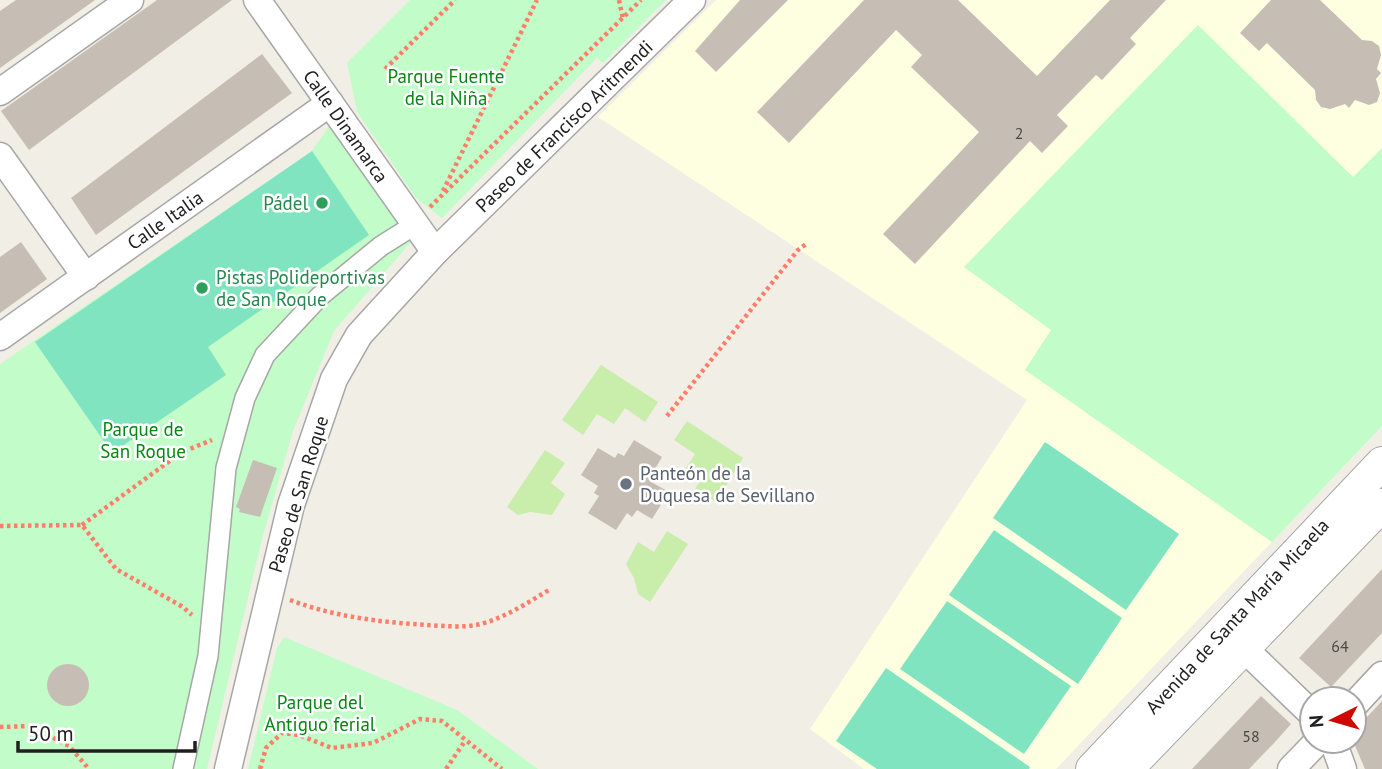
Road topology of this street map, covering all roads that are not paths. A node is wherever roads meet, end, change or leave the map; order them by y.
1 (130, 0) edge
2 (257, 0) edge
3 (692, 0) edge
4 (0, 92) edge
5 (330, 103) junction
6 (0, 156) edge
7 (416, 224) junction
8 (435, 252) junction
9 (86, 277) junction
10 (0, 337) edge
11 (1382, 463) edge
12 (1382, 505) edge
13 (1234, 638) junction
14 (1382, 675) edge
15 (1368, 690) edge
16 (1298, 700) edge
17 (1304, 755) edge
18 (183, 769) edge
19 (228, 769) edge
20 (1093, 769) edge
21 (1127, 769) edge
22 (1291, 769) edge

1 - 4 street
2 - 5 street, Calle Dinamarca
3 - 8 street, Paseo de Francisco Aritmendi
5 - 7 street, Calle Dinamarca
5 - 9 street, Calle Italia
6 - 9 street
7 - 8 street, Calle Dinamarca
7 - 18 street
8 - 19 street, Paseo de San Roque
9 - 10 street, Calle Italia
11 - 13 street, Avenida de Santa María Micaela
12 - 13 street, Avenida de Santa María Micaela
13 - 16 street
13 - 20 street, Avenida de Santa María Micaela
13 - 21 street, Avenida de Santa María Micaela
14 - 15 street
17 - 22 street

